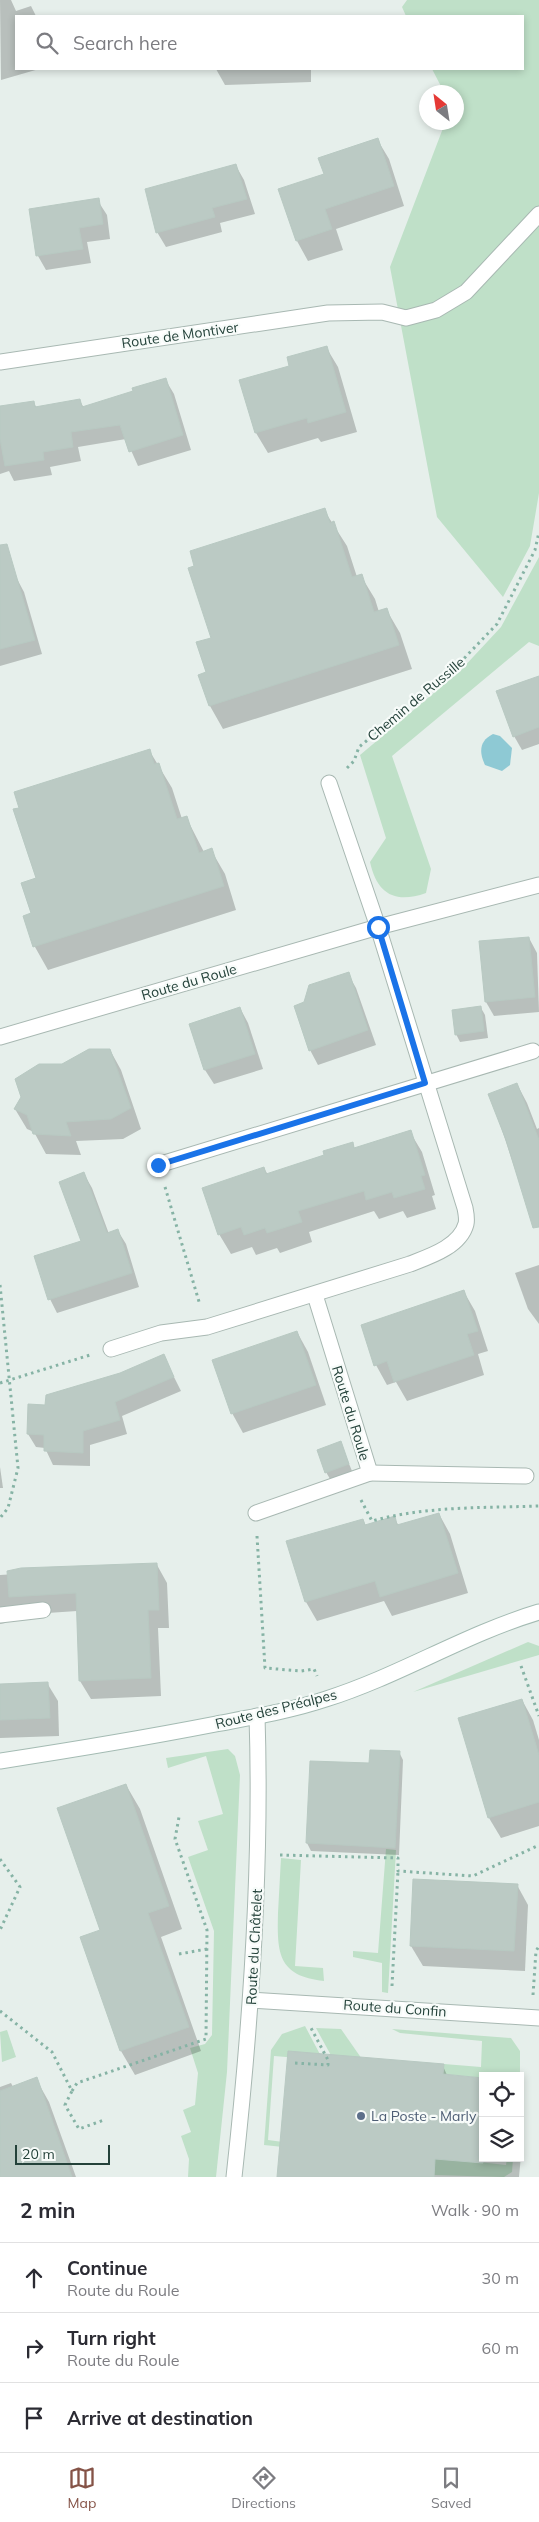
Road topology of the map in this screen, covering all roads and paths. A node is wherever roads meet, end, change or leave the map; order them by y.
1 (539, 214) edge
2 (0, 362) edge
3 (539, 532) edge
4 (330, 783) joint
5 (539, 885) edge
6 (378, 927) junction
7 (0, 1036) edge
8 (533, 1051) dead end
9 (425, 1083) junction
10 (158, 1165) joint
11 (0, 1285) edge
12 (315, 1295) junction
13 (207, 1327) junction
14 (111, 1349) joint
15 (10, 1382) junction
16 (0, 1383) edge
17 (370, 1473) junction
18 (526, 1476) dead end
19 (539, 1506) edge
20 (256, 1512) joint
21 (0, 1518) edge
22 (43, 1610) dead end
23 (539, 1612) edge
24 (0, 1615) edge
25 (521, 1666) dead end
26 (318, 1681) dead end
27 (257, 1716) junction
28 (539, 1716) edge
29 (0, 1761) edge
30 (179, 1818) dead end
31 (539, 1845) edge
32 (259, 1854) junction
33 (0, 1859) edge
34 (398, 1871) junction
35 (0, 1930) edge
36 (539, 1946) edge
37 (207, 1949) junction
38 (179, 1954) dead end
39 (251, 2000) junction
40 (390, 2008) junction
41 (0, 2011) edge
42 (535, 2018) edge
43 (310, 2027) dead end
44 (295, 2063) dead end
45 (72, 2091) junction
46 (104, 2120) dead end
47 (234, 2177) edge

1 - 2 street, Route de Montiver
3 - 4 path, Chemin de Russille
4 - 6 street
5 - 6 street, Route du Roule
6 - 7 street, Route du Roule
6 - 9 street
8 - 9 street
9 - 10 street
9 - 12 street
10 - 13 path
11 - 15 path
12 - 13 street
12 - 17 street, Route du Roule
13 - 14 street
14 - 15 path
15 - 16 path
15 - 21 path
17 - 18 street
17 - 19 path
17 - 20 street, Route du Roule
20 - 26 path
22 - 24 street
23 - 27 street, Route des Préalpes
25 - 28 path
27 - 29 street, Route des Préalpes
27 - 32 street, Route du Châtelet
30 - 37 path
31 - 34 path
32 - 34 path
32 - 39 street, Route du Châtelet
33 - 35 path
34 - 40 path
36 - 42 path
37 - 38 path
37 - 45 path
39 - 40 street, Route du Confin
39 - 47 street, Route du Châtelet
40 - 42 street, Route du Confin
41 - 45 path
43 - 44 path
45 - 46 path

